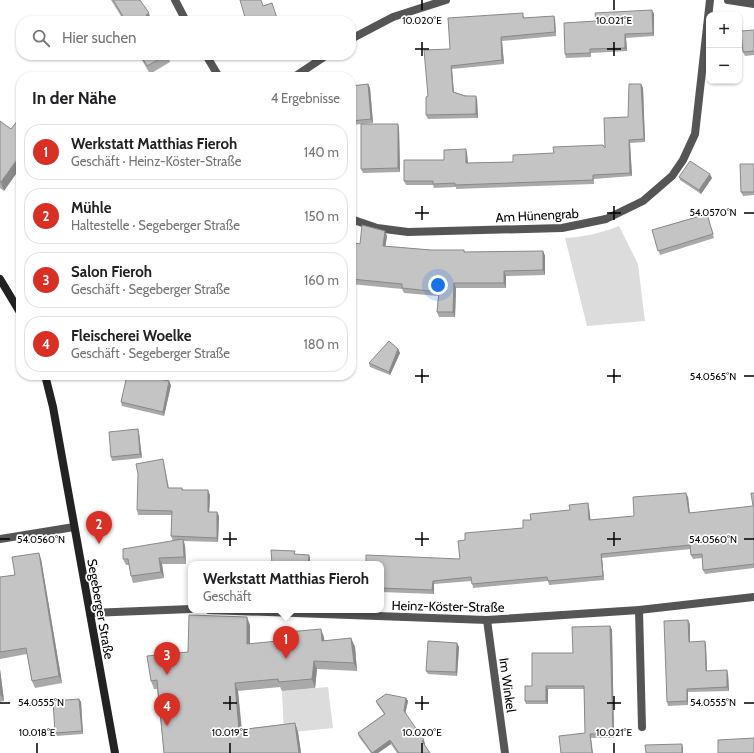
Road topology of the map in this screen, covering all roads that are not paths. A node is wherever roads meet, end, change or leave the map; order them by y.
1 (175, 0) edge
2 (446, 0) edge
3 (710, 0) edge
4 (728, 0) edge
5 (754, 4) edge
6 (183, 16) edge
7 (356, 37) edge
8 (209, 60) edge
9 (320, 60) edge
10 (216, 72) edge
11 (302, 72) edge
12 (356, 221) edge
13 (0, 279) edge
14 (16, 306) edge
15 (46, 380) edge
16 (74, 527) junction
17 (0, 539) edge
18 (754, 597) edge
19 (188, 609) edge
20 (639, 610) junction
21 (90, 613) junction
22 (292, 613) edge
23 (487, 620) junction
24 (642, 727) dead end
25 (115, 753) edge
26 (505, 753) edge

1 - 6 street
2 - 7 street
3 - 12 street, Am Hünengrab
4 - 5 street
8 - 10 street
9 - 11 street
13 - 14 main road
15 - 16 main road, Segeberger Straße
16 - 17 street
16 - 21 main road, Segeberger Straße
18 - 20 street, Heinz-Köster-Straße
19 - 21 street
20 - 23 street, Heinz-Köster-Straße
20 - 24 street
21 - 25 main road, Segeberger Straße
22 - 23 street, Heinz-Köster-Straße
23 - 26 street, Im Winkel

